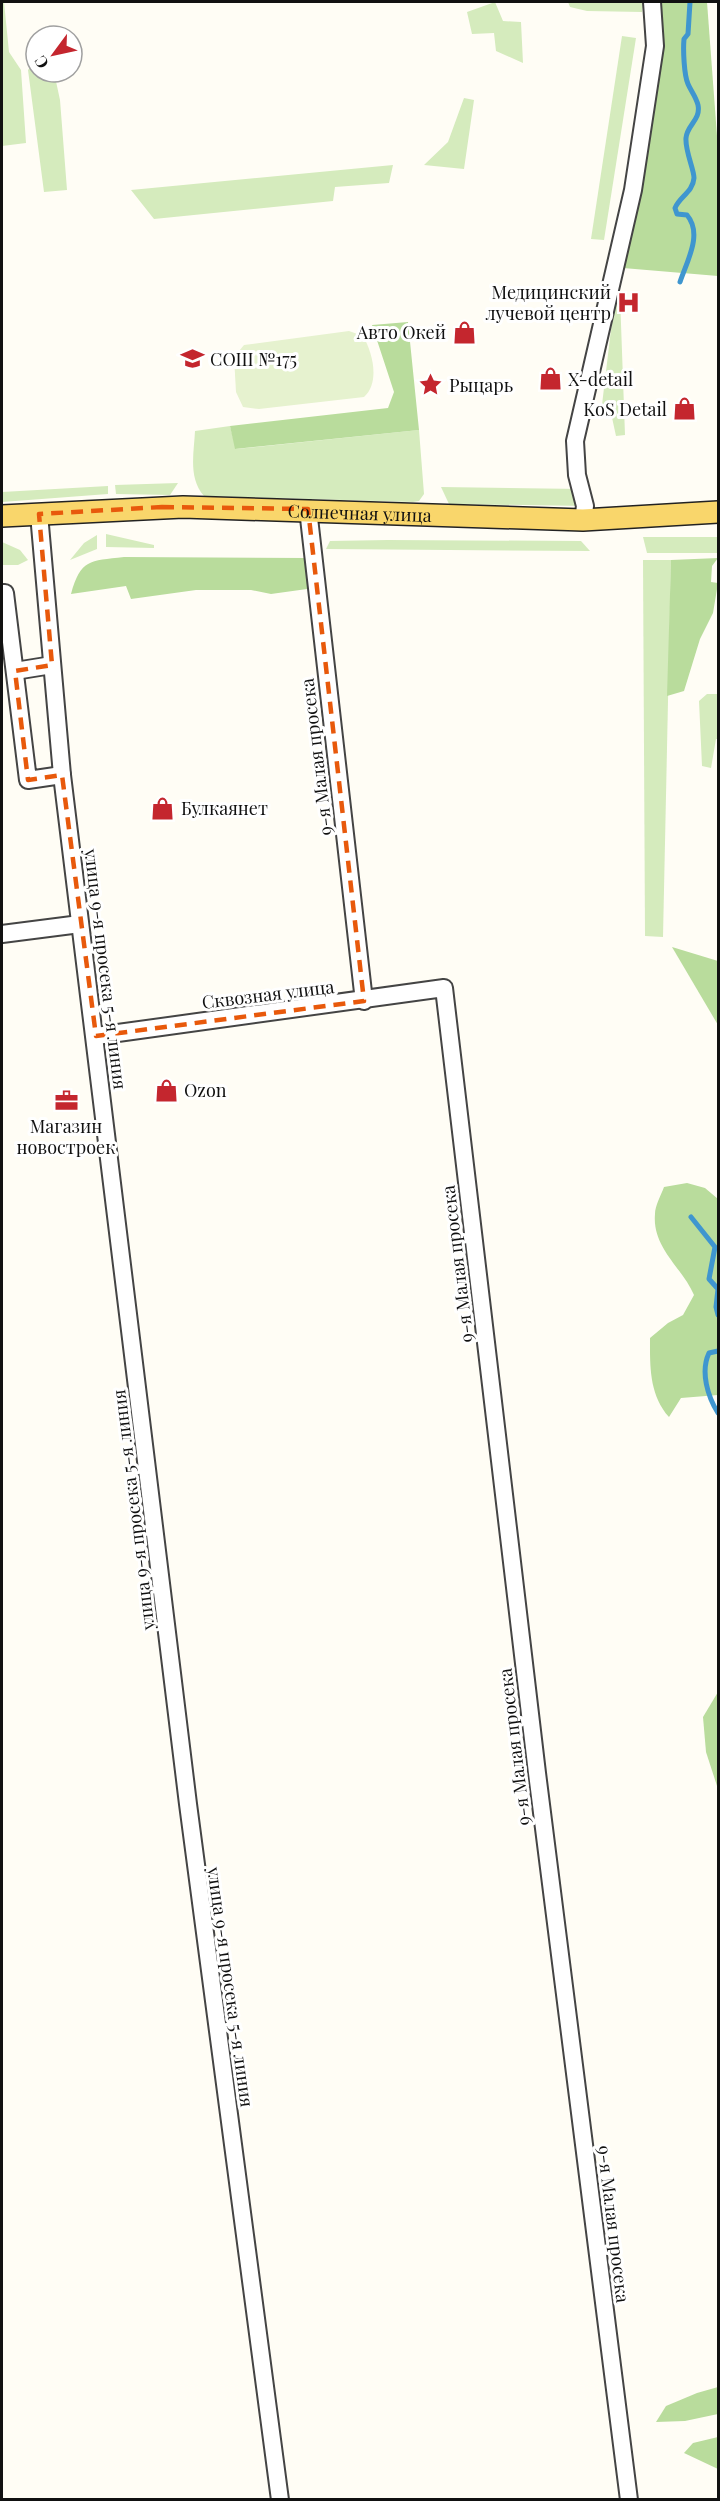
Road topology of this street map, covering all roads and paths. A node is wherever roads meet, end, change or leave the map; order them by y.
1 (652, 2) edge
2 (308, 509) junction
3 (718, 512) edge
4 (39, 514) junction
5 (2, 516) edge
6 (583, 520) junction
7 (2, 593) edge
8 (52, 665) junction
9 (15, 671) junction
10 (62, 775) junction
11 (80, 924) junction
12 (2, 934) edge
13 (444, 988) joint
14 (364, 1001) junction
15 (96, 1036) junction
16 (280, 2499) edge
17 (629, 2499) edge

1 - 6 street
2 - 4 main road, Солнечная улица
2 - 6 main road, Солнечная улица
2 - 14 street, 9-я Малая просека
3 - 6 main road, Солнечная улица
4 - 5 main road, Солнечная улица
4 - 8 street, улица 9-я просека 5-я линия
7 - 9 street
8 - 9 street
8 - 10 street, улица 9-я просека 5-я линия
9 - 10 street
10 - 11 street, улица 9-я просека 5-я линия
11 - 12 street
11 - 15 street, улица 9-я просека 5-я линия
13 - 14 street, Сквозная улица
13 - 17 street, 9-я Малая просека
14 - 15 street, Сквозная улица
15 - 16 street, улица 9-я просека 5-я линия

